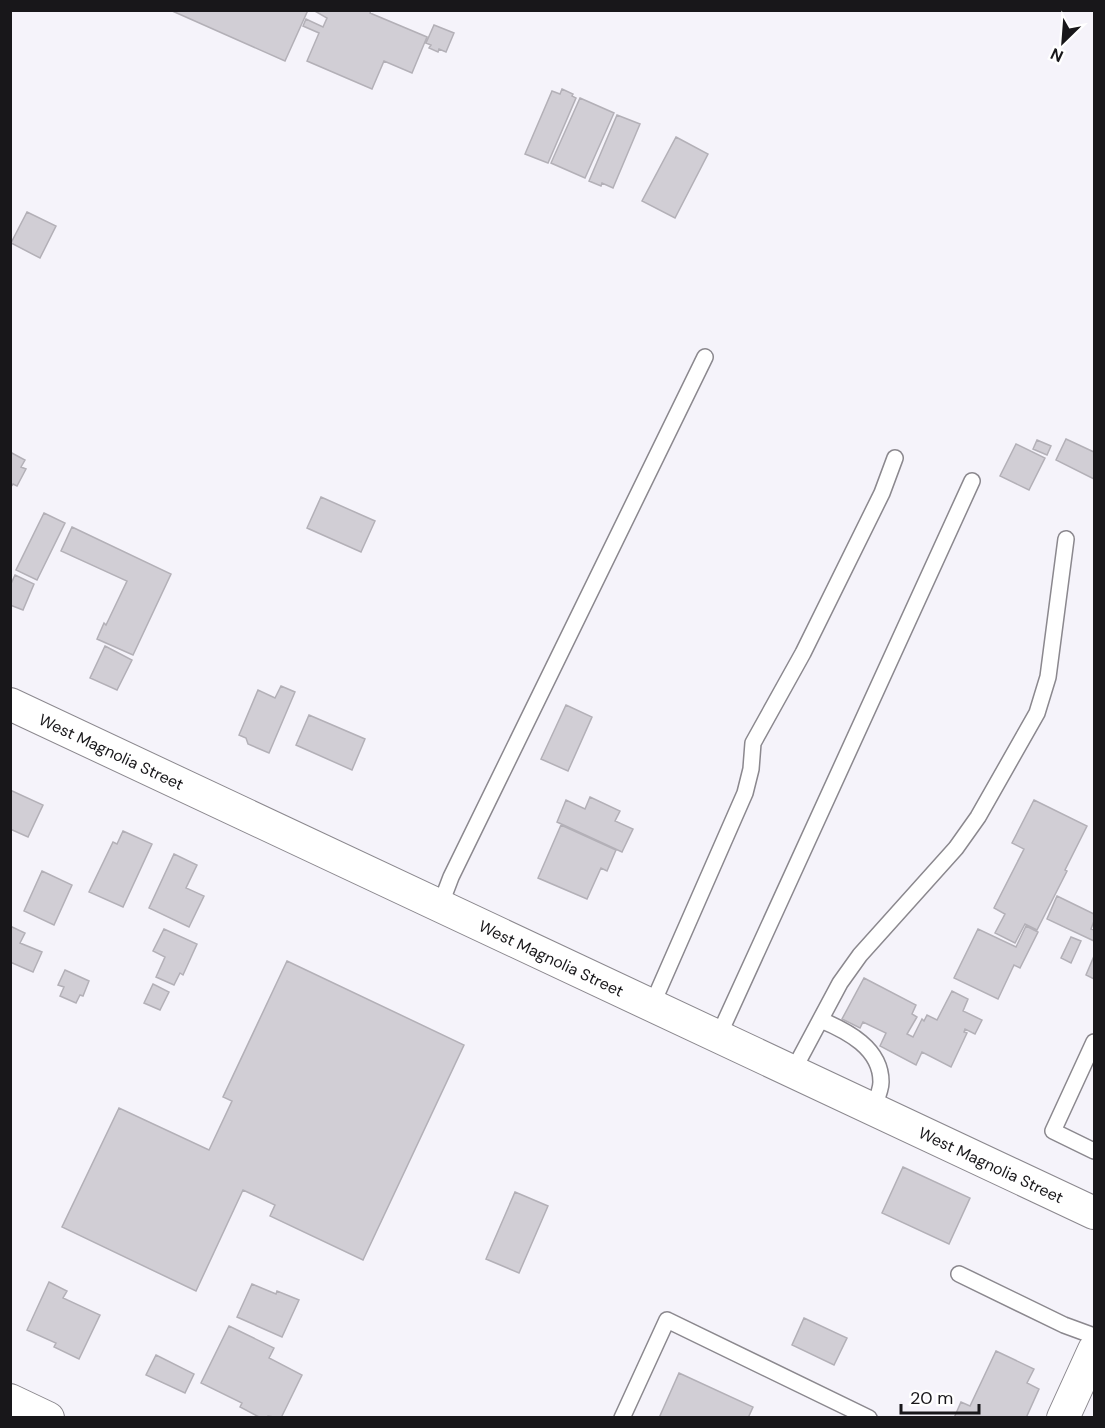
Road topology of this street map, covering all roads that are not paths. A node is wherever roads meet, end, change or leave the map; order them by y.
1 (705, 357) dead end
2 (895, 458) dead end
3 (972, 481) dead end
4 (1066, 539) dead end
5 (10, 704) edge
6 (440, 906) junction
7 (652, 1005) junction
8 (821, 1020) junction
9 (718, 1037) junction
10 (1095, 1042) edge
11 (793, 1071) junction
12 (873, 1109) junction
13 (1095, 1151) edge
14 (1095, 1213) edge
15 (959, 1274) dead end
16 (1095, 1336) edge
17 (1095, 1350) edge
18 (10, 1400) edge
19 (48, 1418) edge
20 (622, 1418) edge
21 (869, 1418) edge
22 (1063, 1418) edge

1 - 6 lane
2 - 7 lane
3 - 9 lane
4 - 8 lane
5 - 6 street, West Magnolia Street
6 - 7 street, West Magnolia Street
7 - 9 street, West Magnolia Street
8 - 11 lane
8 - 12 lane
9 - 11 street, West Magnolia Street
10 - 13 lane
11 - 12 street, West Magnolia Street
12 - 14 street, West Magnolia Street
15 - 16 lane
17 - 22 street
18 - 19 street
20 - 21 lane

